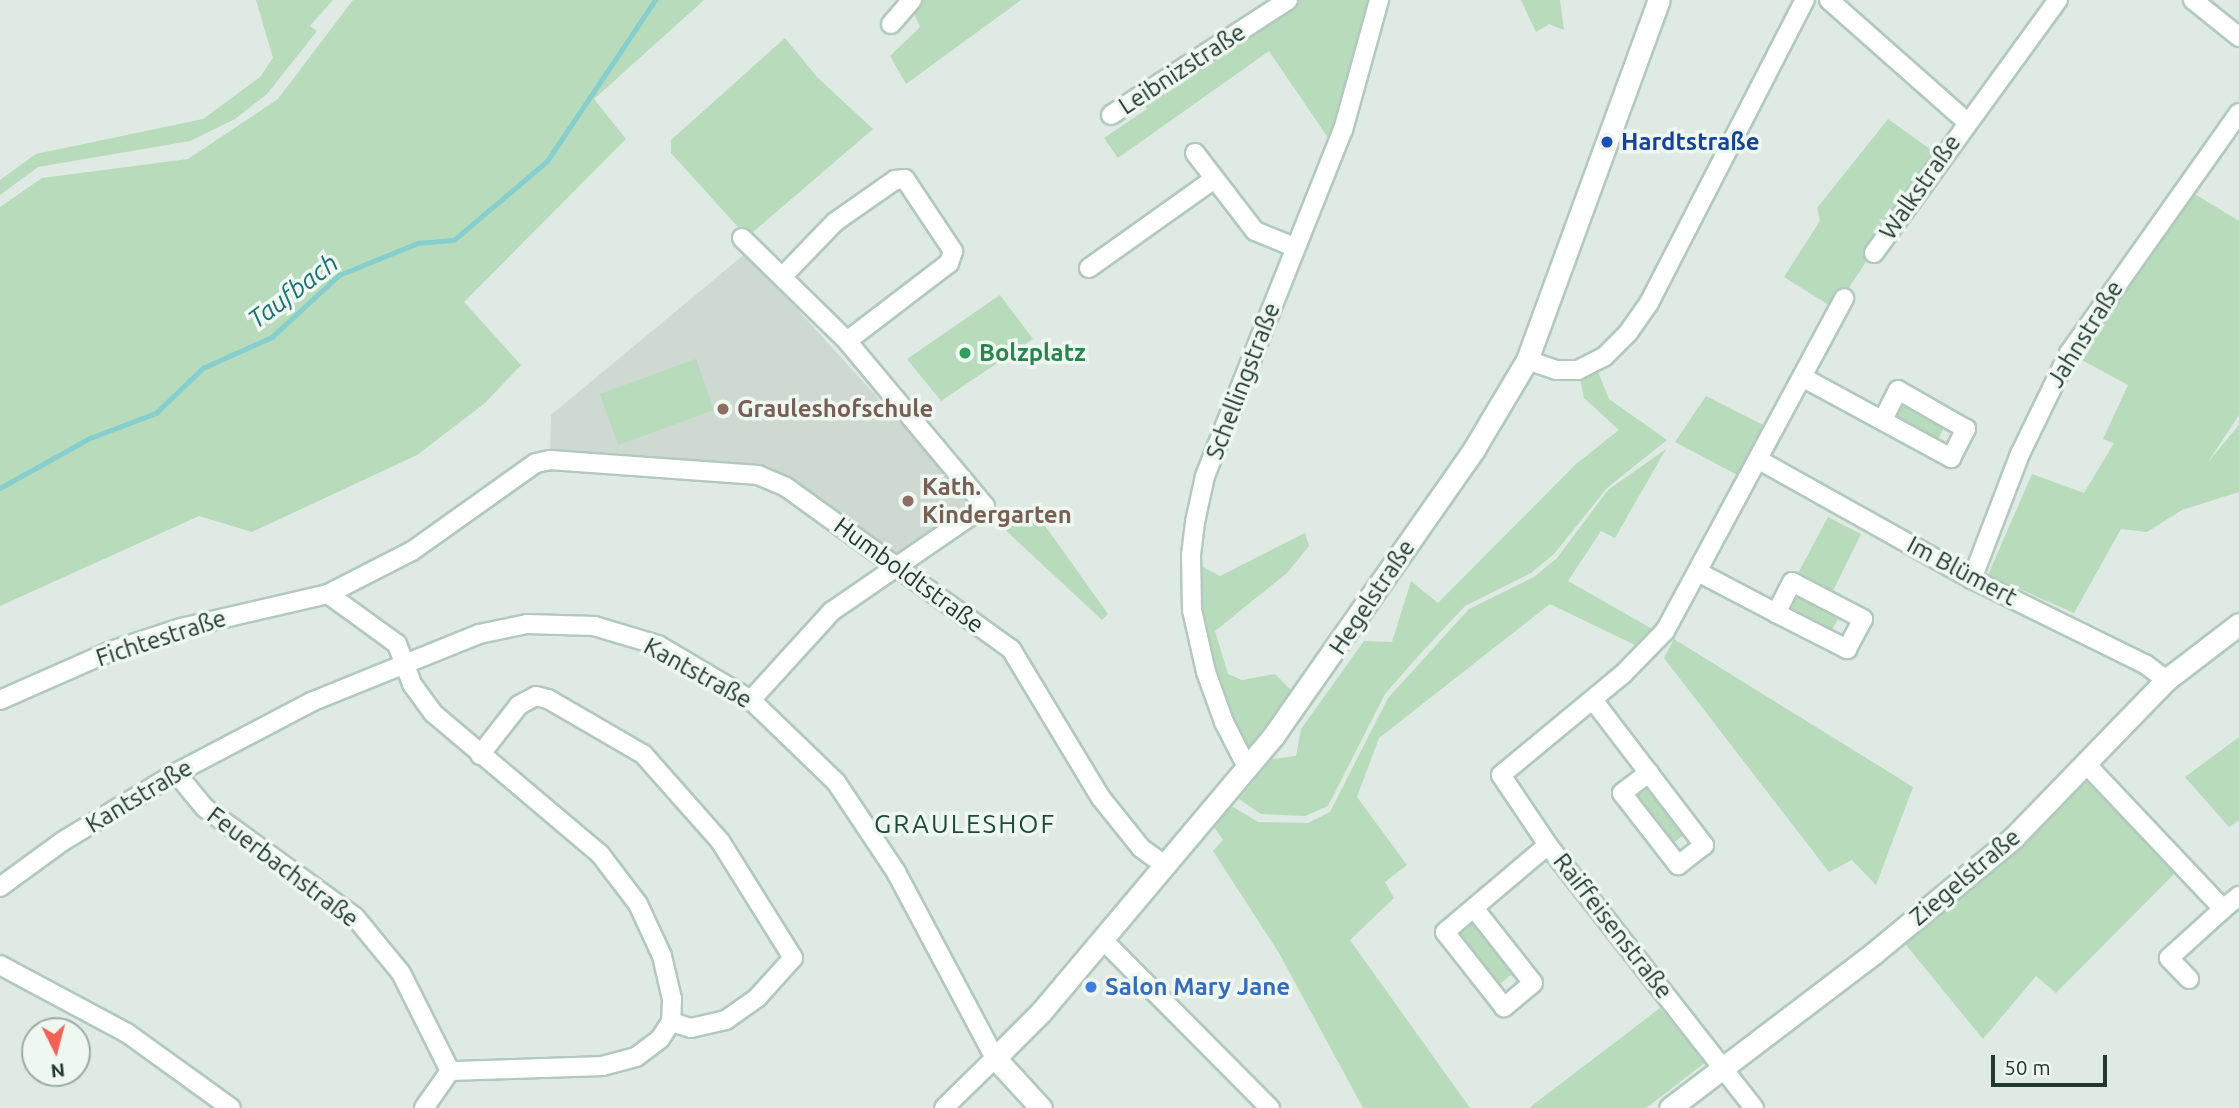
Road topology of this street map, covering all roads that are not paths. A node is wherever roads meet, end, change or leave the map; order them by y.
1 (912, 0) edge
2 (1288, 0) edge
3 (1379, 0) edge
4 (1659, 0) edge
5 (1805, 0) edge
6 (1829, 0) edge
7 (2059, 0) edge
8 (2193, 0) edge
9 (891, 24) dead end
10 (2239, 37) edge
11 (2239, 113) edge
12 (1111, 115) dead end
13 (1966, 121) junction
14 (1195, 153) dead end
15 (1213, 180) junction
16 (742, 238) dead end
17 (1294, 247) junction
18 (1874, 253) dead end
19 (1089, 268) dead end
20 (782, 277) junction
21 (1844, 298) dead end
22 (847, 341) junction
23 (1527, 360) junction
24 (1802, 377) junction
25 (1883, 420) junction
26 (550, 460) joint
27 (1759, 460) junction
28 (899, 566) junction
29 (1698, 572) junction
30 (1972, 579) junction
31 (328, 594) junction
32 (1776, 613) junction
33 (2239, 624) edge
34 (404, 663) junction
35 (2166, 680) junction
36 (751, 700) junction
37 (1593, 700) junction
38 (0, 701) edge
39 (481, 755) junction
40 (2087, 765) junction
41 (1247, 767) junction
42 (176, 773) junction
43 (1649, 773) junction
44 (1548, 845) junction
45 (1163, 864) junction
46 (0, 887) edge
47 (2239, 895) edge
48 (1474, 908) junction
49 (2223, 909) junction
50 (1102, 940) junction
51 (0, 965) edge
52 (2189, 979) dead end
53 (671, 1022) junction
54 (995, 1058) junction
55 (1725, 1067) junction
56 (450, 1071) junction
57 (231, 1108) edge
58 (424, 1108) edge
59 (944, 1108) edge
60 (1041, 1108) edge
61 (1270, 1108) edge
62 (1670, 1108) edge
63 (1754, 1108) edge

1 - 9 street
2 - 12 street, Leibnizstraße
3 - 17 street, Schellingstraße
4 - 23 street, Hegelstraße
5 - 23 street
6 - 13 street, Walkstraße
7 - 13 street, Walkstraße
8 - 10 street
11 - 30 street, Jahnstraße
13 - 18 street, Walkstraße
14 - 15 street
15 - 17 street
15 - 19 street
16 - 20 street
17 - 41 street, Schellingstraße
20 - 22 street
20 - 22 street
21 - 24 street
22 - 28 street
23 - 41 street, Hegelstraße
24 - 25 street
24 - 27 street
25 - 25 street
26 - 28 street, Humboldtstraße
26 - 31 street, Fichtestraße
27 - 29 street
27 - 30 street, Im Blümert
28 - 36 street
28 - 45 street, Humboldtstraße
29 - 32 street
29 - 37 street
30 - 35 street, Im Blümert
31 - 34 street
31 - 38 street, Fichtestraße
32 - 32 street
33 - 35 street, Ziegelstraße
34 - 36 street, Kantstraße
34 - 39 street
34 - 42 street, Kantstraße
35 - 40 street, Ziegelstraße
36 - 54 street, Kantstraße
37 - 43 street
37 - 44 street, Raiffeisenstraße
39 - 53 street
39 - 53 street
40 - 49 street
40 - 55 street, Ziegelstraße
41 - 45 street, Hegelstraße
42 - 46 street, Kantstraße
42 - 56 street, Feuerbachstraße
43 - 43 street
44 - 48 street
44 - 55 street, Raiffeisenstraße
45 - 50 street, Hegelstraße
47 - 49 street
48 - 48 street
49 - 52 street
50 - 54 street, Hegelstraße
50 - 61 street
51 - 57 street
53 - 56 street
54 - 59 street, Hegelstraße
54 - 60 street, Kantstraße
55 - 62 street, Ziegelstraße
55 - 63 street, Raiffeisenstraße
56 - 58 street

